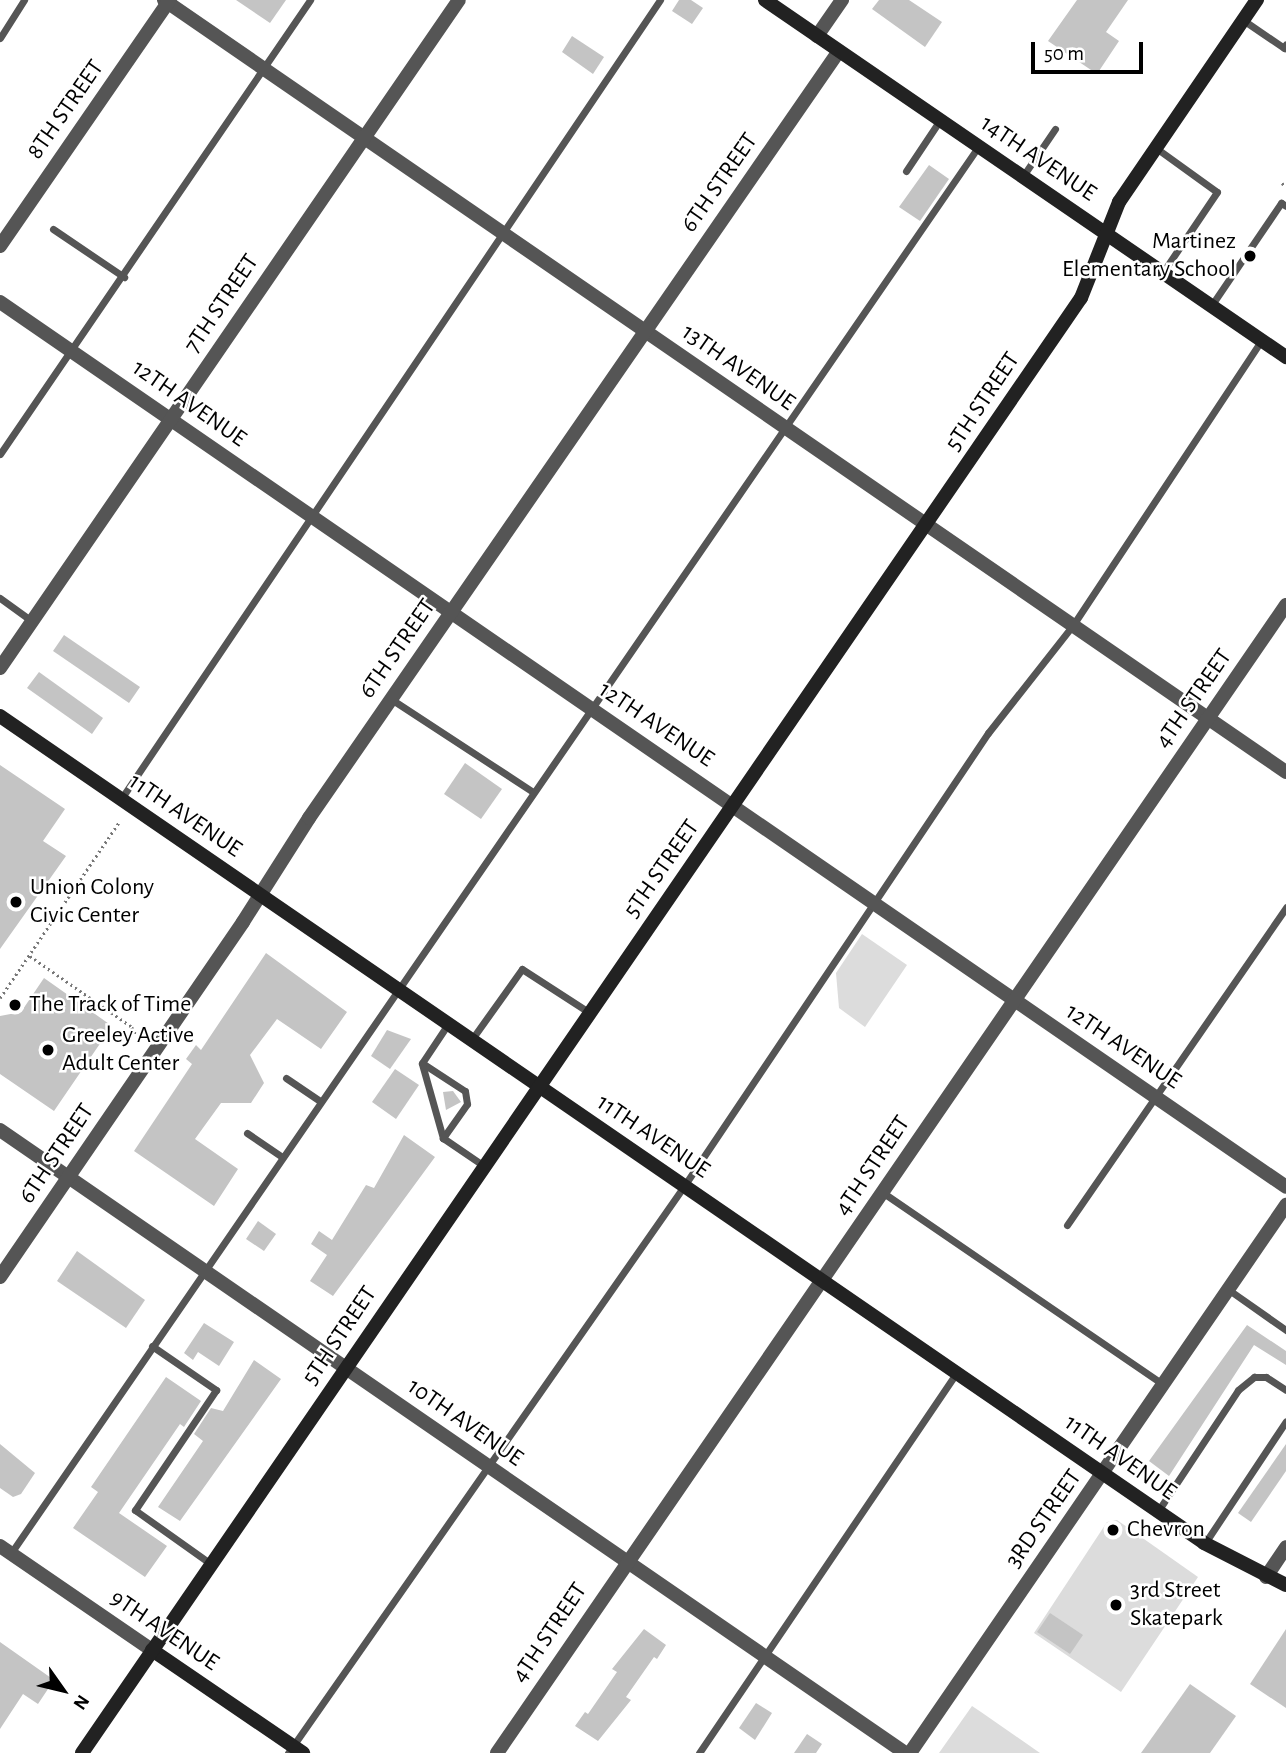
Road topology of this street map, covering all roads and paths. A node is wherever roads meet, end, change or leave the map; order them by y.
1 (24, 0) edge
2 (310, 0) edge
3 (459, 0) edge
4 (660, 0) edge
5 (765, 0) edge
6 (842, 0) edge
7 (1257, 0) edge
8 (167, 1) edge
9 (1243, 20) junction
10 (817, 36) junction
11 (0, 37) edge
12 (1285, 47) edge
13 (839, 51) junction
14 (262, 67) junction
15 (940, 120) junction
16 (1055, 129) dead end
17 (364, 137) junction
18 (979, 146) junction
19 (1156, 148) junction
20 (906, 171) dead end
21 (1023, 176) junction
22 (1282, 183) dead end
23 (1286, 186) edge
24 (1286, 206) edge
25 (53, 229) dead end
26 (503, 233) junction
27 (1105, 233) junction
28 (0, 246) edge
29 (1163, 272) junction
30 (124, 277) junction
31 (0, 302) edge
32 (1211, 306) junction
33 (645, 331) junction
34 (1261, 341) junction
35 (72, 352) junction
36 (1286, 357) edge
37 (171, 419) junction
38 (785, 429) junction
39 (0, 454) edge
40 (309, 514) junction
41 (926, 524) junction
42 (0, 598) edge
43 (1286, 605) edge
44 (454, 611) junction
45 (33, 621) junction
46 (1073, 625) junction
47 (0, 668) edge
48 (391, 699) junction
49 (592, 710) junction
50 (0, 716) edge
51 (1208, 718) junction
52 (1286, 772) edge
53 (533, 792) junction
54 (121, 799) junction
55 (734, 804) junction
56 (120, 821) dead end
57 (260, 895) junction
58 (876, 905) junction
59 (1286, 907) edge
60 (29, 955) junction
61 (397, 989) junction
62 (0, 998) edge
63 (1014, 1000) junction
64 (590, 1013) junction
65 (448, 1024) junction
66 (136, 1035) dead end
67 (471, 1040) junction
68 (422, 1063) junction
69 (286, 1078) dead end
70 (539, 1087) junction
71 (1157, 1098) junction
72 (320, 1101) junction
73 (0, 1130) edge
74 (247, 1133) dead end
75 (443, 1138) junction
76 (282, 1157) junction
77 (485, 1166) junction
78 (68, 1177) junction
79 (684, 1186) junction
80 (1286, 1187) edge
81 (882, 1192) junction
82 (1286, 1205) edge
83 (1067, 1225) dead end
84 (204, 1271) junction
85 (0, 1277) edge
86 (822, 1280) junction
87 (1229, 1290) junction
88 (1286, 1330) edge
89 (152, 1346) junction
90 (346, 1368) junction
91 (956, 1373) junction
92 (1164, 1385) junction
93 (1286, 1390) edge
94 (1286, 1421) edge
95 (489, 1467) junction
96 (1104, 1473) junction
97 (1158, 1511) junction
98 (1204, 1543) junction
99 (1286, 1548) edge
100 (6, 1549) edge
101 (626, 1561) junction
102 (211, 1564) junction
103 (1266, 1577) junction
104 (1286, 1585) edge
105 (152, 1650) junction
106 (765, 1656) junction
107 (295, 1751) edge
108 (82, 1753) edge
109 (497, 1753) edge
110 (699, 1753) edge
111 (908, 1753) edge

1 - 11 lane
2 - 14 lane
3 - 17 street, 7TH STREET
4 - 26 lane
5 - 10 main road, 14TH AVENUE
6 - 10 street
7 - 9 main road, 5TH STREET
8 - 14 street, 13TH AVENUE
8 - 28 street, 8TH STREET
9 - 12 lane
9 - 19 main road, 5TH STREET
10 - 13 main road, 14TH AVENUE
13 - 15 main road, 14TH AVENUE
13 - 33 street, 6TH STREET
14 - 17 street, 13TH AVENUE
14 - 30 lane
15 - 18 main road, 14TH AVENUE
15 - 20 lane
16 - 21 lane
17 - 26 street, 13TH AVENUE
17 - 37 street, 7TH STREET
18 - 21 main road, 14TH AVENUE
18 - 38 lane
19 - 27 main road, 5TH STREET
19 - 29 lane
21 - 27 main road, 14TH AVENUE
22 - 23 path
24 - 32 lane
25 - 30 lane
26 - 33 street, 13TH AVENUE
26 - 40 lane
27 - 29 main road, 14TH AVENUE
27 - 41 main road, 5TH STREET
29 - 32 main road, 14TH AVENUE
30 - 35 lane
31 - 35 street, 12TH AVENUE
32 - 34 main road, 14TH AVENUE
33 - 38 street, 13TH AVENUE
33 - 44 street, 6TH STREET
34 - 36 main road, 14TH AVENUE
34 - 46 lane
35 - 37 street, 12TH AVENUE
35 - 39 lane
37 - 40 street, 12TH AVENUE
37 - 45 street, 7TH STREET
38 - 41 street, 13TH AVENUE
38 - 49 lane
40 - 44 street, 12TH AVENUE
40 - 54 lane
41 - 46 street, 13TH AVENUE
41 - 55 main road, 5TH STREET
42 - 45 lane
43 - 51 street, 4TH STREET
44 - 48 street, 6TH STREET
44 - 49 street, 12TH AVENUE
45 - 47 street, 7TH STREET
46 - 51 street, 13TH AVENUE
46 - 58 lane
48 - 53 lane
48 - 57 street, 6TH STREET
49 - 53 lane
49 - 55 street, 12TH AVENUE
50 - 54 main road, 11TH AVENUE
51 - 52 street, 13TH AVENUE
51 - 63 street, 4TH STREET
53 - 61 lane
54 - 57 main road, 11TH AVENUE
55 - 58 street, 12TH AVENUE
55 - 64 main road, 5TH STREET
56 - 60 path
57 - 61 main road, 11TH AVENUE
57 - 78 street, 6TH STREET
58 - 63 street, 12TH AVENUE
58 - 79 lane
59 - 71 lane
60 - 62 path
60 - 66 path
61 - 65 main road, 11TH AVENUE
61 - 72 lane
63 - 71 street, 12TH AVENUE
63 - 81 street, 4TH STREET
64 - 67 lane
64 - 70 main road, 5TH STREET
65 - 67 main road, 11TH AVENUE
65 - 68 lane
67 - 70 main road, 11TH AVENUE
68 - 75 lane
68 - 75 lane
69 - 72 lane
70 - 77 main road, 5TH STREET
70 - 79 main road, 11TH AVENUE
71 - 80 street, 12TH AVENUE
71 - 83 lane
72 - 76 lane
73 - 78 street, 10TH AVENUE
74 - 76 lane
75 - 77 lane
76 - 84 lane
77 - 90 main road, 5TH STREET
78 - 84 street, 10TH AVENUE
78 - 85 street, 6TH STREET
79 - 86 main road, 11TH AVENUE
79 - 95 lane
81 - 86 street, 4TH STREET
81 - 92 lane
82 - 87 street, 3RD STREET
84 - 89 lane
84 - 90 street, 10TH AVENUE
86 - 91 main road, 11TH AVENUE
86 - 101 street, 4TH STREET
87 - 88 lane
87 - 92 street, 3RD STREET
89 - 100 lane
89 - 102 lane
90 - 95 street, 10TH AVENUE
90 - 102 main road, 5TH STREET
91 - 96 main road, 11TH AVENUE
91 - 106 lane
92 - 96 street, 3RD STREET
93 - 97 lane
94 - 98 lane
95 - 101 street, 10TH AVENUE
95 - 107 lane
96 - 97 main road, 11TH AVENUE
96 - 111 street, 3RD STREET
97 - 98 main road, 11TH AVENUE
98 - 103 main road, 11TH AVENUE
99 - 103 street
100 - 105 street, 9TH AVENUE
101 - 106 street, 10TH AVENUE
101 - 109 street, 4TH STREET
102 - 105 main road, 5TH STREET
103 - 104 main road, 11TH AVENUE
105 - 107 main road, 9TH AVENUE
105 - 108 main road, 5TH STREET
106 - 110 lane
106 - 111 street, 10TH AVENUE

